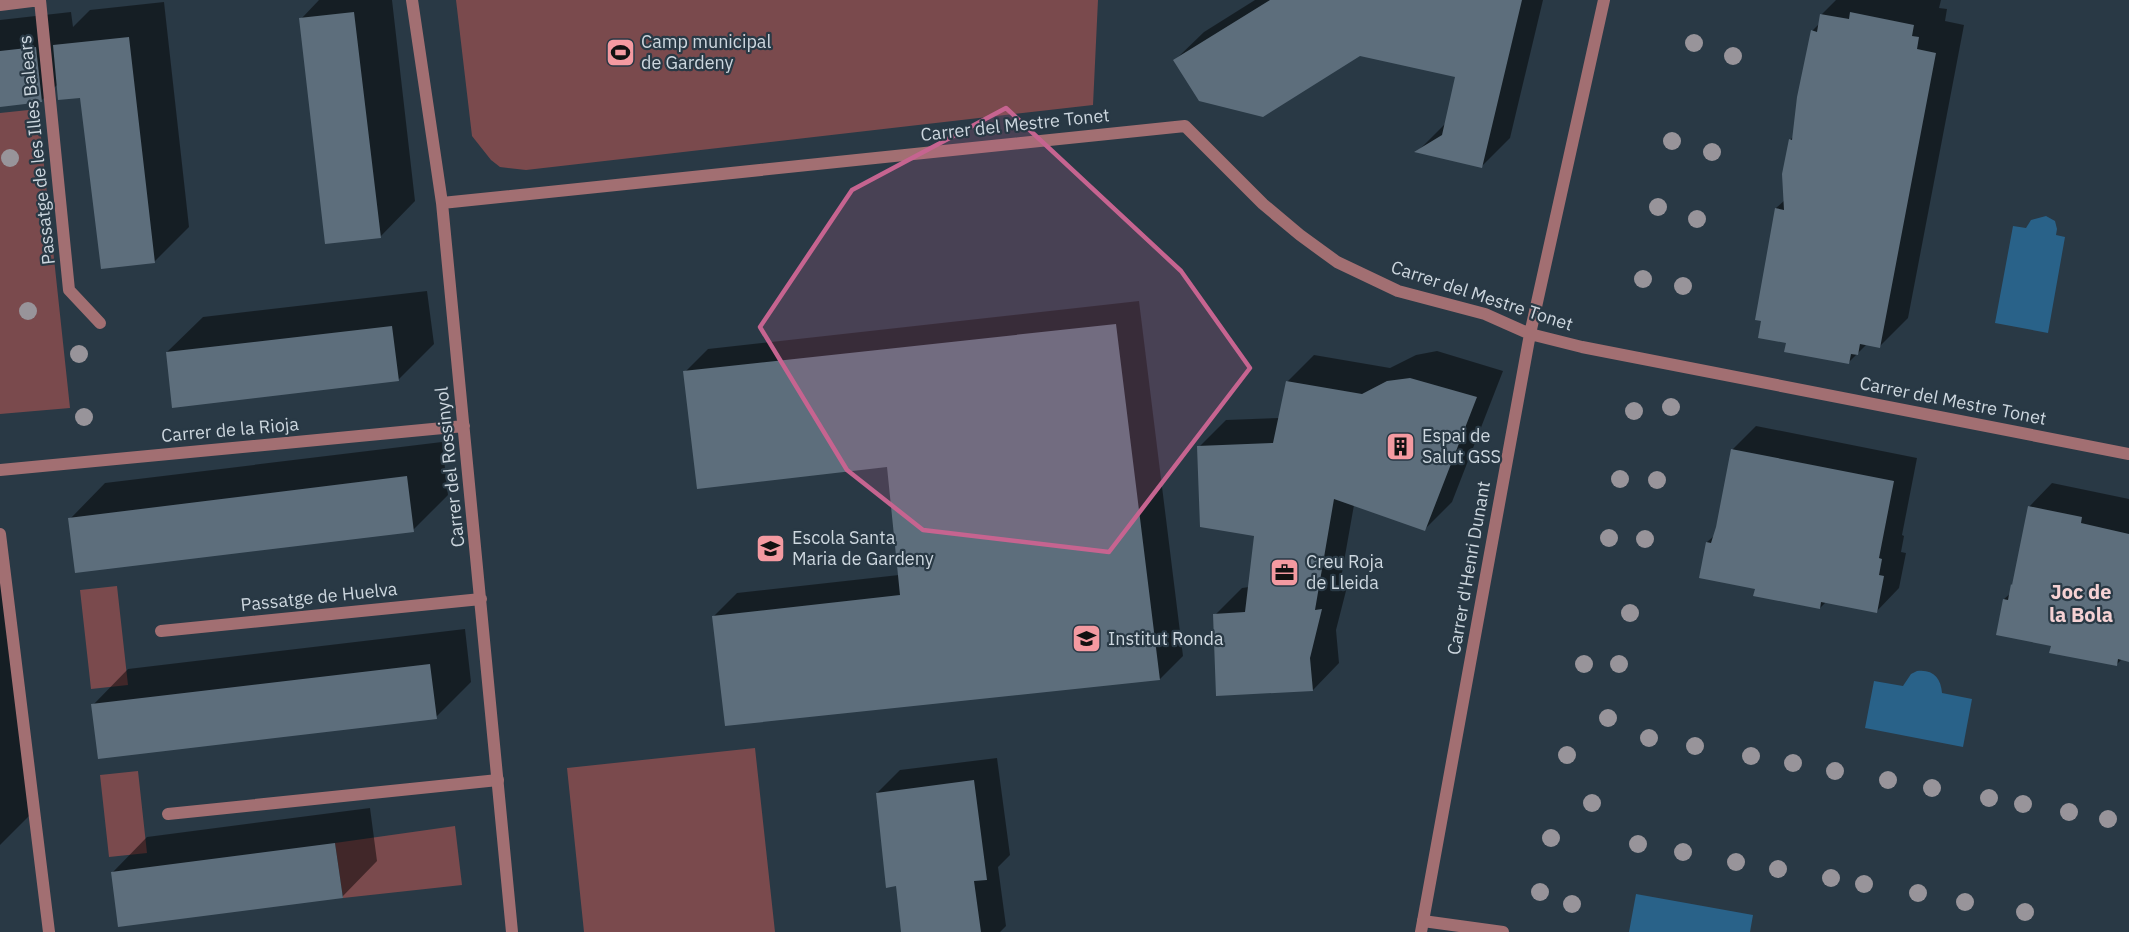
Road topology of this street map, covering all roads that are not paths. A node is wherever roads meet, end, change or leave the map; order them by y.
1 (412, 0) edge
2 (1604, 0) edge
3 (0, 5) edge
4 (442, 203) junction
5 (100, 323) dead end
6 (1530, 334) junction
7 (464, 426) junction
8 (2129, 454) edge
9 (0, 470) edge
10 (0, 534) edge
11 (481, 599) junction
12 (161, 631) dead end
13 (498, 780) junction
14 (168, 814) dead end
15 (1422, 926) edge
16 (49, 932) edge
17 (512, 932) edge
18 (1503, 932) edge

1 - 4 street, Carrer del Rossinyol
2 - 6 street, Carrer d'Henri Dunant
3 - 5 street, Passatge de les Illes Balears
4 - 6 street, Carrer del Mestre Tonet
4 - 7 street, Carrer del Rossinyol
6 - 8 street, Carrer del Mestre Tonet
6 - 15 street, Carrer d'Henri Dunant
7 - 9 street, Carrer de la Rioja
7 - 11 street, Carrer del Rossinyol
10 - 16 street
11 - 12 street, Passatge de Huelva
11 - 13 street, Carrer del Rossinyol
13 - 14 street
13 - 17 street, Carrer del Rossinyol
15 - 18 street

